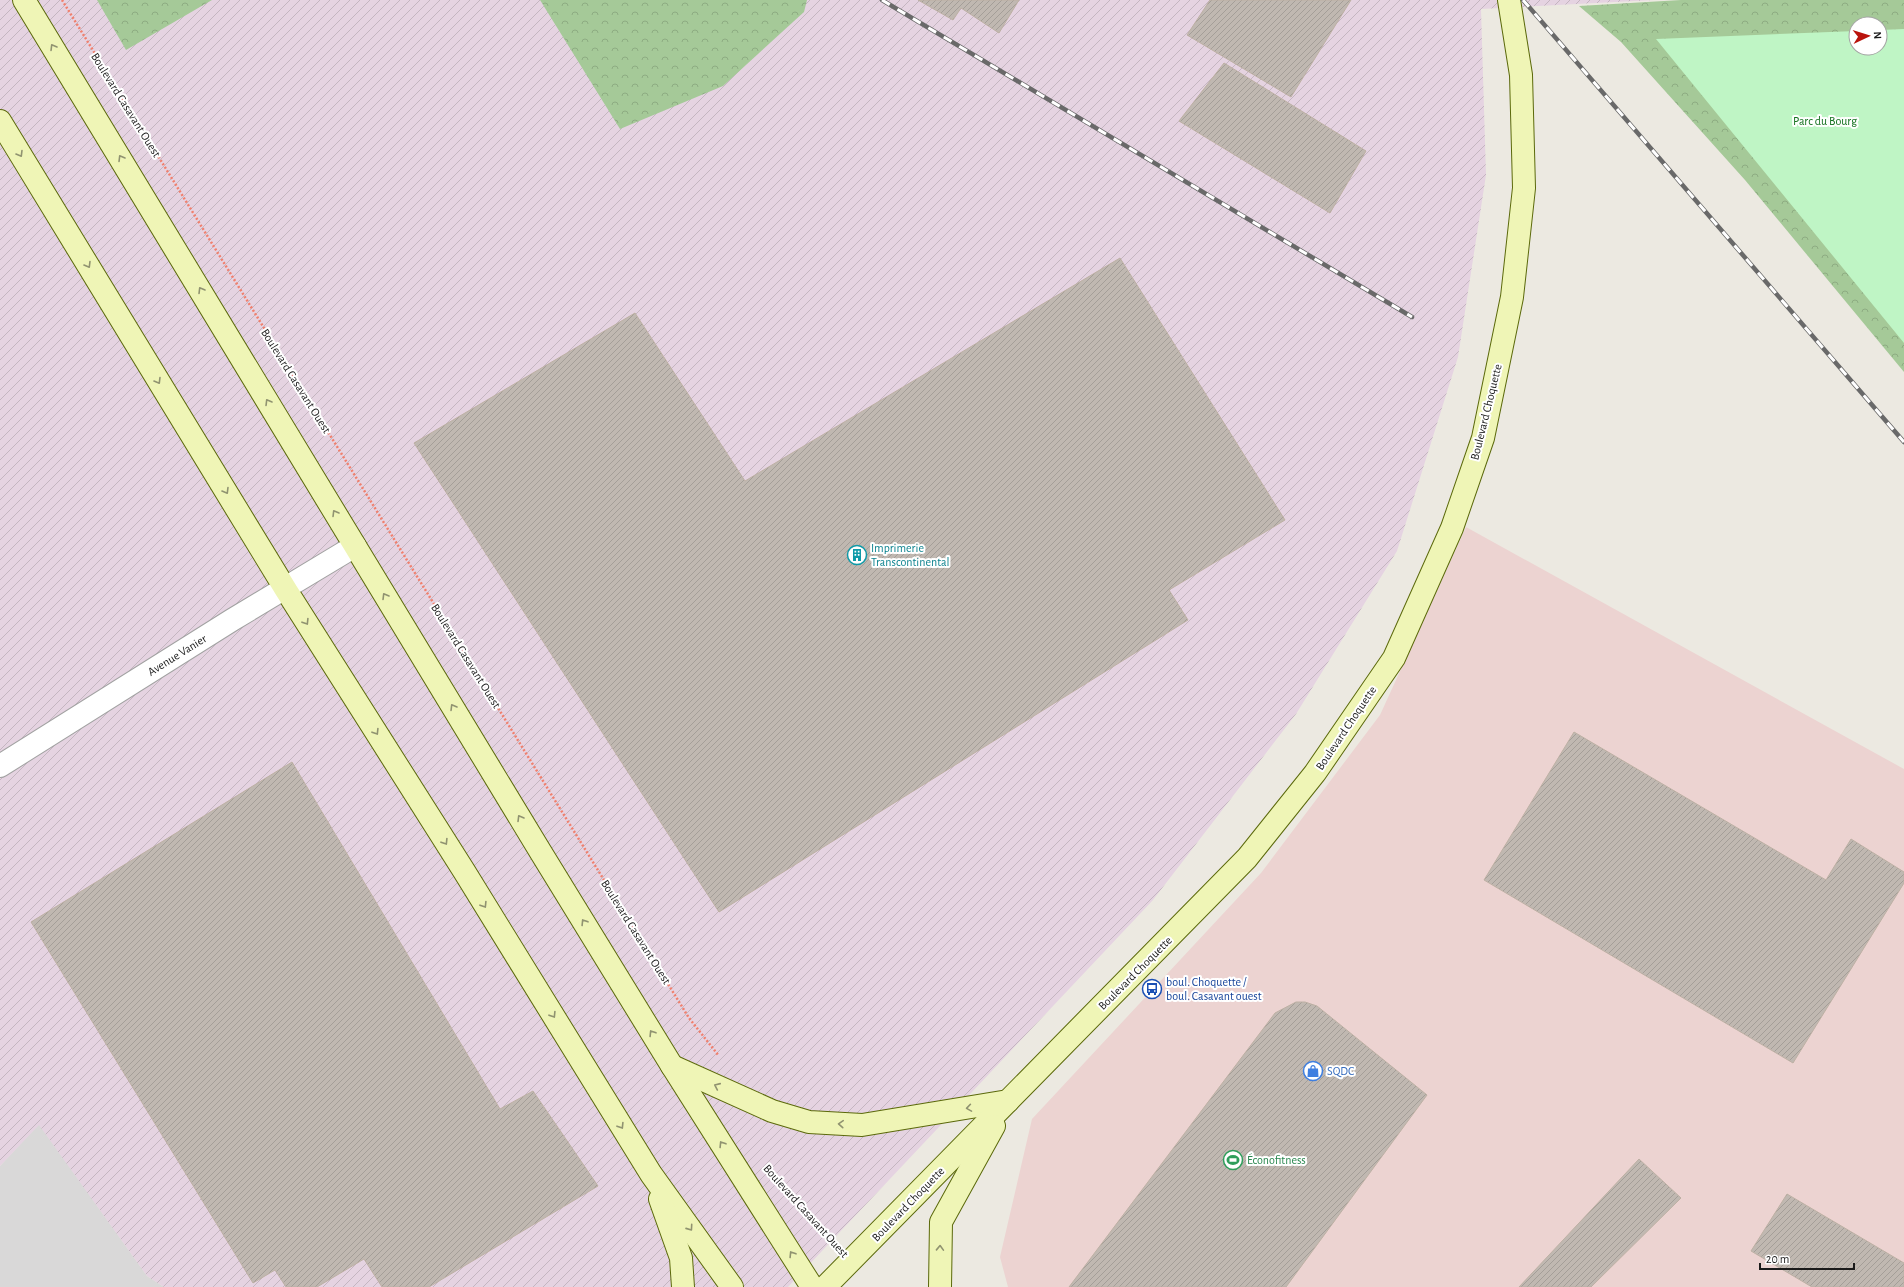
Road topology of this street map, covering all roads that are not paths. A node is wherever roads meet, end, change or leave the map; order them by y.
1 (24, 0) edge
2 (1509, 0) edge
3 (0, 121) edge
4 (355, 546) junction
5 (286, 590) junction
6 (0, 766) edge
7 (672, 1066) junction
8 (1008, 1101) junction
9 (651, 1174) junction
10 (683, 1287) edge
11 (732, 1287) edge
12 (812, 1287) edge
13 (826, 1287) edge
14 (940, 1287) edge

4 -> 1 main road
2 - 8 main road, Boulevard Choquette
3 -> 5 main road
4 - 5 street, Avenue Vanier
7 -> 4 main road
5 - 6 street, Avenue Vanier
5 -> 9 main road
8 -> 7 main road
12 -> 7 main road
8 - 13 main road, Boulevard Choquette
14 -> 8 main road
9 - 10 main road
9 -> 11 main road

